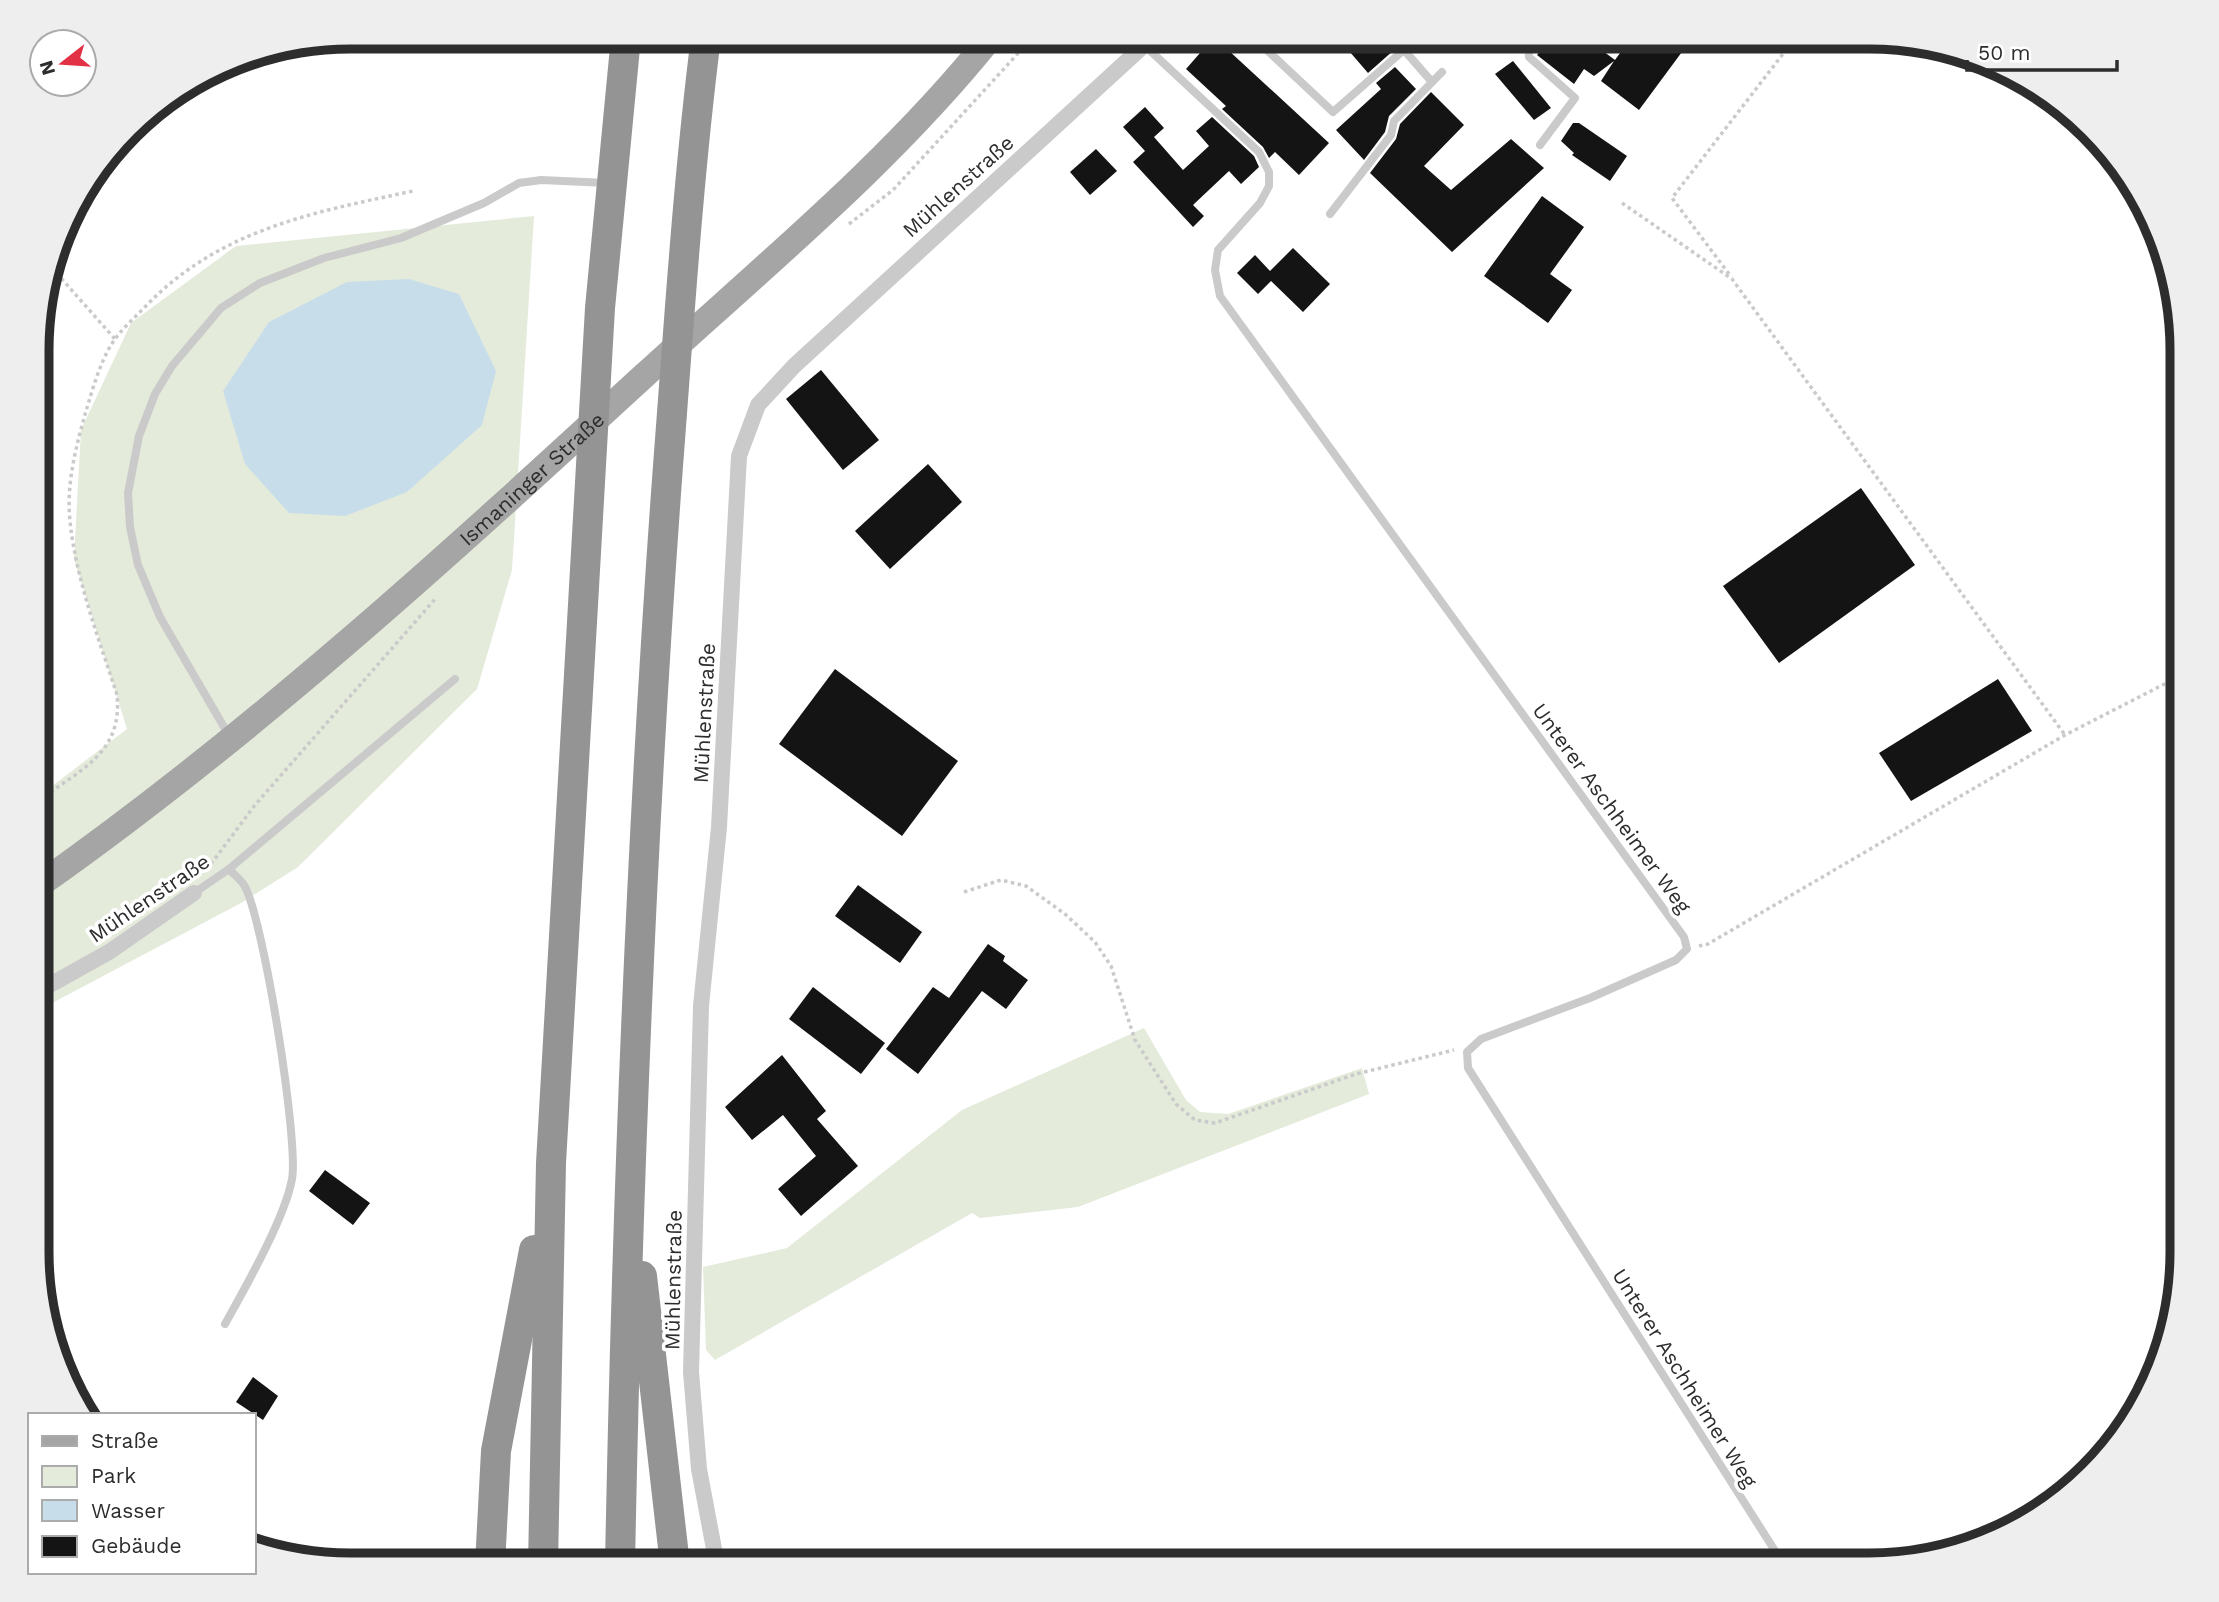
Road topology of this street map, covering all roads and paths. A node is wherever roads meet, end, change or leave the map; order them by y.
1 (625, 49) edge
2 (704, 49) edge
3 (711, 49) edge
4 (980, 49) edge
5 (1023, 49) edge
6 (1140, 49) edge
7 (1157, 49) edge
8 (1266, 49) edge
9 (1528, 49) edge
10 (1787, 49) edge
11 (1404, 50) joint
12 (701, 71) junction
13 (1442, 72) dead end
14 (1432, 82) junction
15 (1540, 145) dead end
16 (611, 184) junction
17 (413, 191) dead end
18 (1622, 203) dead end
19 (1330, 214) dead end
20 (845, 226) dead end
21 (58, 275) edge
22 (1732, 279) junction
23 (115, 340) junction
24 (441, 593) dead end
25 (455, 680) dead end
26 (2170, 681) edge
27 (2065, 735) junction
28 (232, 740) junction
29 (49, 793) edge
30 (229, 869) junction
31 (49, 877) edge
32 (964, 892) dead end
33 (194, 893) junction
34 (1687, 949) junction
35 (49, 985) edge
36 (1467, 1052) junction
37 (551, 1163) junction
38 (629, 1171) junction
39 (225, 1324) dead end
40 (491, 1553) edge
41 (543, 1553) edge
42 (620, 1553) edge
43 (674, 1553) edge
44 (715, 1553) edge
45 (1776, 1553) edge

1 - 16 highway
2 - 12 highway
3 - 12 lane
4 - 28 main road, Ismaninger Straße
5 - 20 path
6 - 44 street, Mühlenstraße
7 - 34 lane, Unterer Aschheimer Weg
8 - 11 lane
9 - 15 lane
10 - 22 path
11 - 14 lane
12 - 38 highway
13 - 14 lane
14 - 19 lane
16 - 28 lane
16 - 37 highway
17 - 23 path
18 - 22 path
21 - 23 path
22 - 27 path
23 - 29 path
24 - 33 path
25 - 30 lane
26 - 27 path
27 - 34 path
28 - 31 main road, Ismaninger Straße
30 - 33 lane, Mühlenstraße
30 - 39 lane, Mühlenstraße
32 - 36 path
33 - 35 street, Mühlenstraße
34 - 36 lane
36 - 45 lane, Unterer Aschheimer Weg
37 - 40 highway
37 - 41 highway
38 - 42 highway
38 - 43 highway

